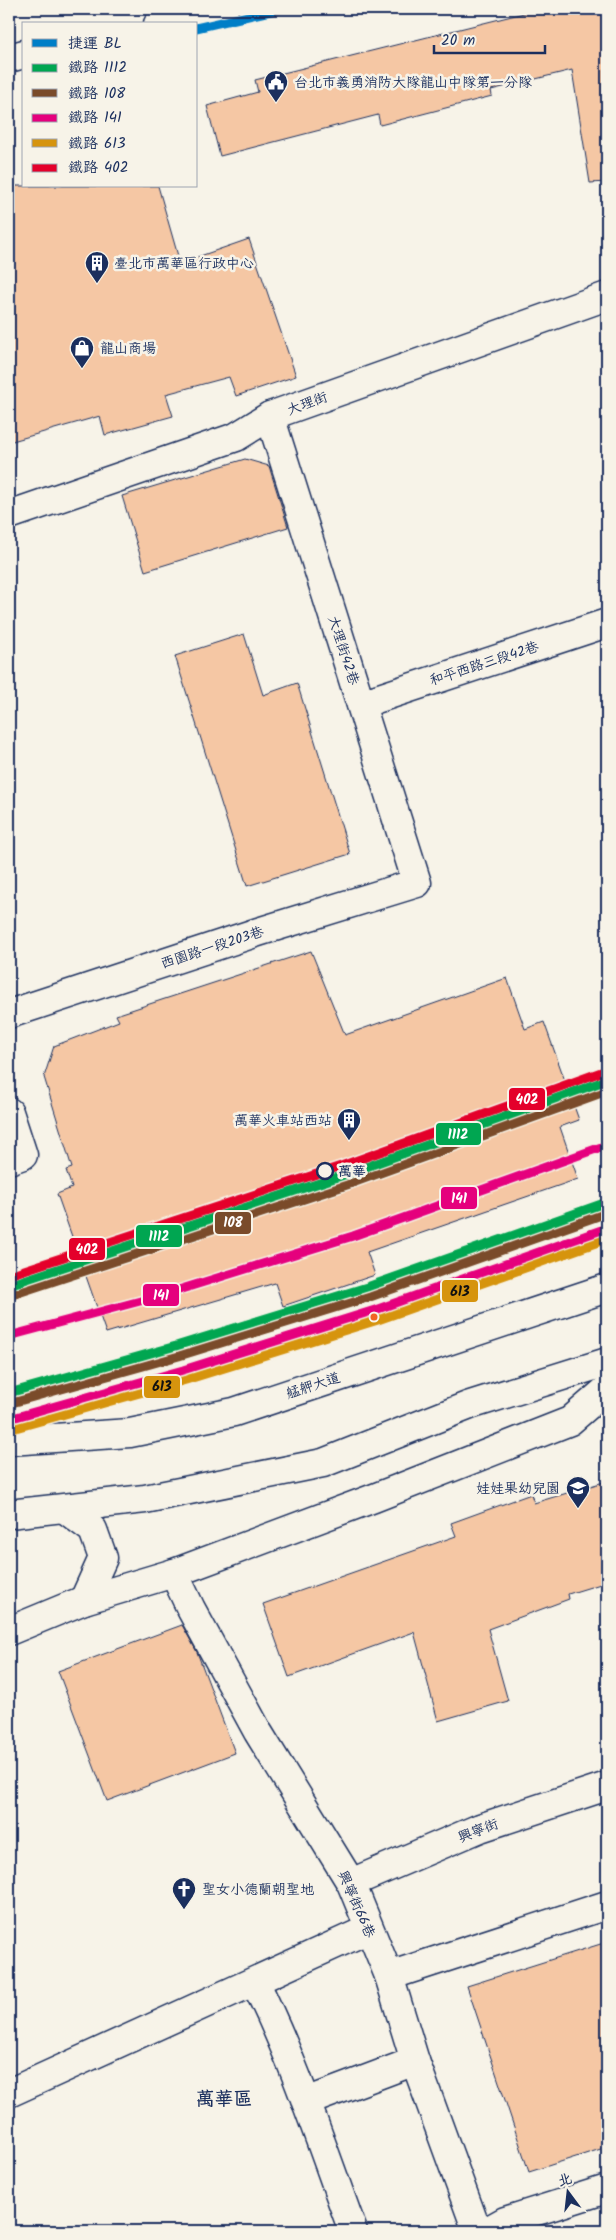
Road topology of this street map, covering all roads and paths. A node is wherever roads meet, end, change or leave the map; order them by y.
1 (224, 9) edge
2 (167, 22) edge
3 (22, 55) edge
4 (9, 58) edge
5 (607, 296) edge
6 (270, 416) junction
7 (9, 515) edge
8 (607, 623) edge
9 (362, 704) junction
10 (417, 883) joint
11 (9, 1014) edge
12 (9, 1112) edge
13 (9, 1160) edge
14 (607, 1288) edge
15 (607, 1362) edge
16 (607, 1390) edge
17 (9, 1441) edge
18 (65, 1509) junction
19 (9, 1514) edge
20 (174, 1572) junction
21 (84, 1600) junction
22 (9, 1631) edge
23 (607, 1786) edge
24 (351, 1883) junction
25 (607, 1905) edge
26 (369, 1929) junction
27 (389, 1976) junction
28 (255, 1982) junction
29 (415, 2060) junction
30 (9, 2093) edge
31 (306, 2102) junction
32 (607, 2189) edge
33 (353, 2231) edge
34 (477, 2231) edge
35 (487, 2231) edge

1 - 2 street
3 - 4 street
5 - 6 street, 大理街
6 - 7 street, 大理街
6 - 9 street, 大理街42巷
8 - 9 street, 和平西路三段42巷
9 - 10 street, 大理街42巷
10 - 11 street, 西園路一段203巷
12 - 13 street
14 - 17 street, 艋舺大道
15 - 18 street
16 - 20 street
18 - 19 street
18 - 21 street
20 - 21 street
20 - 24 street, 興寧街66巷
21 - 22 street
23 - 24 street, 興寧街
24 - 26 street, 興寧街66巷
25 - 27 street
26 - 27 street, 興寧街66巷
26 - 28 street
27 - 29 street, 興寧街66巷
28 - 30 street
28 - 31 street
29 - 31 street
29 - 34 street, 興寧街66巷
31 - 33 street
32 - 35 street

